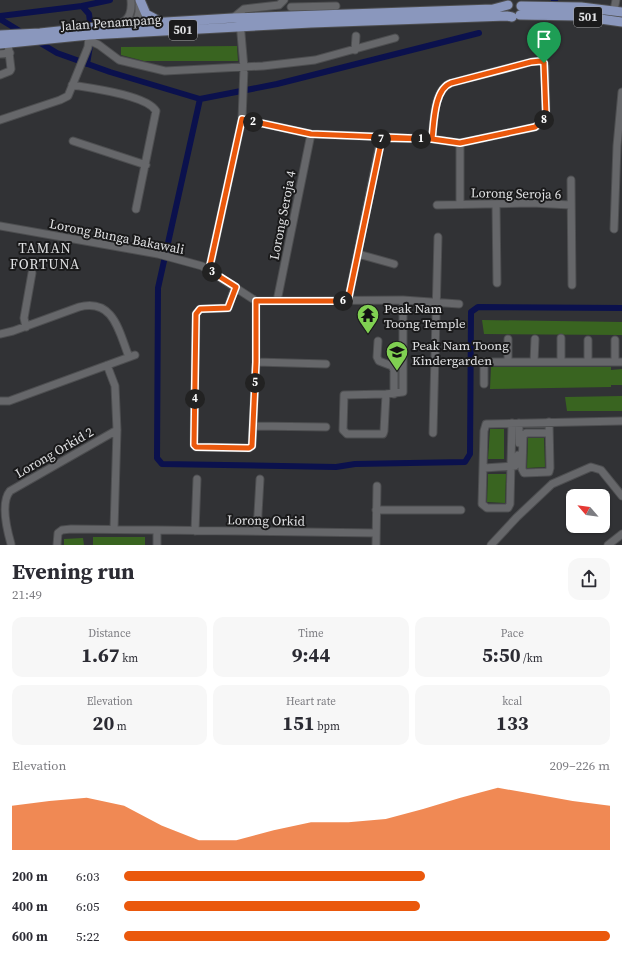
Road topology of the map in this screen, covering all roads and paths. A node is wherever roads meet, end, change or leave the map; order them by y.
1 (284, 0) edge
2 (294, 0) edge
3 (586, 0) edge
4 (616, 0) edge
5 (136, 1) edge
6 (507, 2) edge
7 (324, 3) edge
8 (338, 3) edge
9 (273, 6) junction
10 (594, 8) junction
11 (520, 10) edge
12 (618, 11) edge
13 (288, 13) junction
14 (333, 15) junction
15 (238, 21) junction
16 (167, 22) junction
17 (342, 22) junction
18 (622, 22) edge
19 (311, 23) junction
20 (136, 24) junction
21 (112, 26) junction
22 (125, 34) junction
23 (0, 35) edge
24 (356, 36) dead end
25 (88, 38) junction
26 (394, 38) dead end
27 (6, 47) edge
28 (355, 50) junction
29 (0, 54) edge
30 (244, 68) junction
31 (0, 75) edge
32 (72, 85) junction
33 (622, 92) edge
34 (242, 119) junction
35 (0, 120) edge
36 (311, 134) junction
37 (382, 138) junction
38 (432, 139) junction
39 (73, 141) dead end
40 (460, 143) junction
41 (146, 165) junction
42 (571, 180) dead end
43 (460, 204) junction
44 (496, 204) junction
45 (437, 205) dead end
46 (571, 205) junction
47 (136, 209) dead end
48 (0, 226) edge
49 (614, 229) dead end
50 (438, 236) dead end
51 (358, 254) junction
52 (394, 264) dead end
53 (209, 270) junction
54 (32, 274) dead end
55 (497, 283) dead end
56 (572, 285) dead end
57 (236, 287) junction
58 (403, 300) junction
59 (256, 301) junction
60 (277, 301) junction
61 (348, 301) junction
62 (437, 302) junction
63 (459, 304) dead end
64 (26, 327) junction
65 (0, 334) edge
66 (562, 338) dead end
67 (508, 339) dead end
68 (535, 339) dead end
69 (588, 340) dead end
70 (615, 340) dead end
71 (378, 341) dead end
72 (256, 362) junction
73 (508, 362) junction
74 (534, 362) junction
75 (561, 362) junction
76 (588, 362) junction
77 (619, 362) edge
78 (326, 364) dead end
79 (106, 365) junction
80 (484, 384) dead end
81 (386, 394) junction
82 (394, 394) junction
83 (0, 400) edge
84 (622, 421) edge
85 (551, 422) junction
86 (515, 423) junction
87 (254, 426) junction
88 (326, 427) dead end
89 (117, 430) junction
90 (433, 433) dead end
91 (549, 433) junction
92 (484, 468) junction
93 (511, 468) junction
94 (197, 479) dead end
95 (260, 479) dead end
96 (377, 486) dead end
97 (622, 496) edge
98 (376, 510) junction
99 (461, 510) dead end
100 (114, 529) junction
101 (157, 530) junction
102 (195, 531) junction
103 (257, 531) junction
104 (376, 533) junction
105 (622, 534) edge
106 (11, 544) dead end
107 (57, 545) edge
108 (157, 545) edge
109 (376, 545) edge
110 (491, 545) edge
111 (608, 545) edge

1 - 9 street
2 - 13 street
3 - 10 street
4 - 12 street
5 - 16 main road
5 - 20 street
5 - 21 street
6 - 11 main road, Jalan Penampang / 501
6 - 11 main road
6 - 14 main road, Jalan Penampang / 501
7 - 8 street
7 - 13 street
8 - 14 street
9 - 13 street
9 - 15 street
10 - 11 main road, Jalan Penampang / 501
10 - 12 main road, Jalan Penampang / 501
11 - 17 main road, Jalan Penampang / 501
11 - 18 main road, Jalan Penampang / 501
13 - 14 main road, Jalan Penampang / 501
13 - 15 main road, Jalan Penampang / 501
14 - 17 main road
14 - 19 main road
15 - 16 main road, Jalan Penampang / 501
15 - 19 main road, Jalan Penampang / 501
15 - 22 main road, Jalan Penampang / 501
15 - 30 street
16 - 20 main road, Jalan Penampang / 501
17 - 19 main road, Jalan Penampang / 501
20 - 21 main road, Jalan Penampang / 501
20 - 22 main road
21 - 25 main road, Jalan Penampang / 501
22 - 25 main road, Jalan Penampang / 501
23 - 25 main road, Jalan Penampang / 501
24 - 28 street
25 - 27 main road, Jalan Penampang / 501
25 - 30 street
25 - 32 street
26 - 28 street
27 - 29 street
27 - 31 street
28 - 30 street
30 - 34 street
32 - 35 street
32 - 41 street
33 - 49 street
34 - 36 street
34 - 53 street
36 - 37 street
36 - 60 street, Lorong Seroja 4
37 - 38 street
37 - 51 street
38 - 40 street
38 - 40 street
39 - 41 street
40 - 43 street, Lorong Seroja 6
41 - 47 street
42 - 46 street
43 - 44 street, Lorong Seroja 6
43 - 45 street, Lorong Seroja 6
44 - 46 street, Lorong Seroja 6
44 - 55 street
46 - 56 street
48 - 53 street, Lorong Bunga Bakawali
50 - 62 street
51 - 52 street
51 - 61 street
53 - 57 street, Lorong Bunga Bakawali
54 - 64 street
57 - 59 street, Lorong Bunga Bakawali
57 - 87 street
58 - 61 street
58 - 62 street
58 - 82 street
59 - 60 street
59 - 72 street
60 - 61 street
62 - 63 street
62 - 90 street
64 - 65 street
64 - 79 street
66 - 75 street
67 - 73 street
68 - 74 street
69 - 76 street
70 - 77 street
71 - 82 street
72 - 78 street
72 - 87 street
73 - 74 street
73 - 80 street
74 - 75 street
75 - 76 street
76 - 77 street
79 - 83 street
79 - 89 street
81 - 81 street
81 - 82 street
84 - 85 street
85 - 86 street
85 - 91 street
86 - 92 street
86 - 93 street
87 - 88 street
89 - 100 street
89 - 106 street, Lorong Orkid 2
91 - 91 street
92 - 93 street
92 - 93 street
94 - 102 street
95 - 103 street
96 - 98 street
97 - 110 street
98 - 99 street
98 - 104 street
100 - 101 street, Lorong Orkid
100 - 107 street
101 - 102 street, Lorong Orkid
101 - 108 street
102 - 103 street, Lorong Orkid
103 - 104 street, Lorong Orkid
104 - 109 street
105 - 111 street

